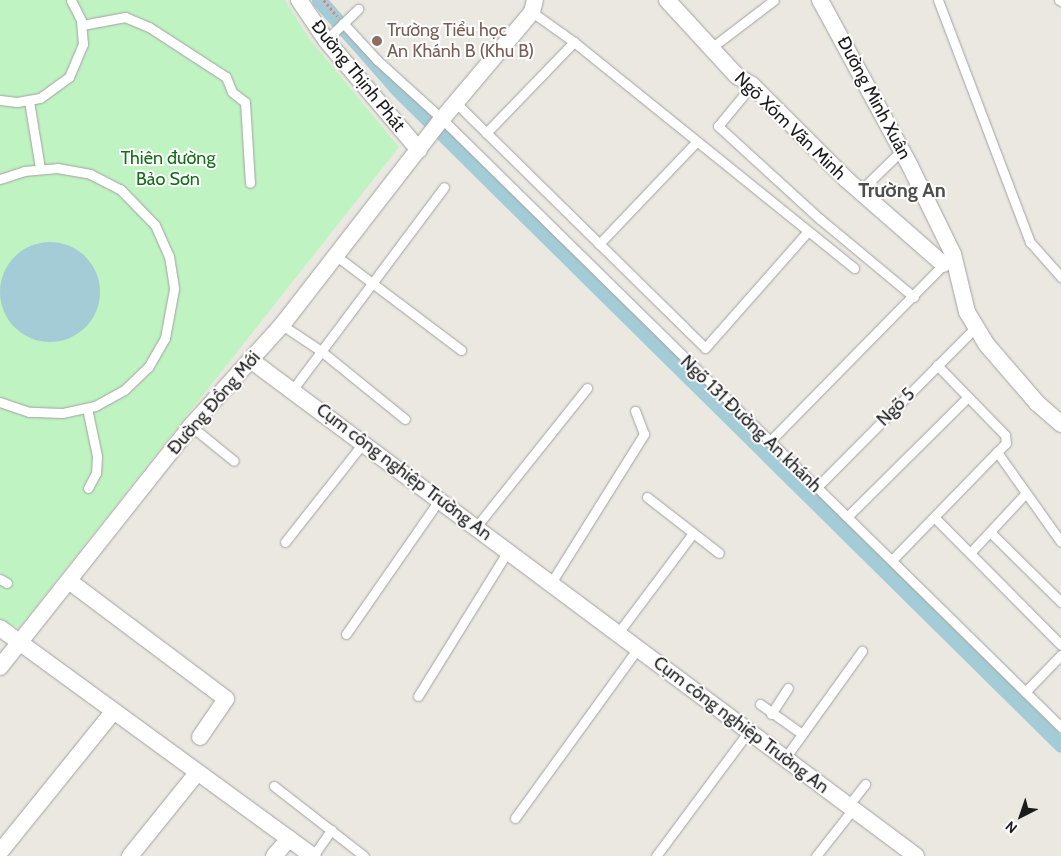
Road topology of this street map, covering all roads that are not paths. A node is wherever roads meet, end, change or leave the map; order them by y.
1 (72, 0) edge
2 (299, 0) edge
3 (667, 0) edge
4 (820, 0) edge
5 (938, 0) edge
6 (769, 1) edge
7 (534, 6) edge
8 (358, 8) dead end
9 (343, 24) junction
10 (82, 25) junction
11 (326, 39) junction
12 (574, 42) junction
13 (711, 48) junction
14 (752, 85) junction
15 (0, 100) edge
16 (29, 101) junction
17 (456, 103) junction
18 (440, 122) junction
19 (486, 133) junction
20 (696, 142) junction
21 (423, 145) junction
22 (902, 150) junction
23 (40, 168) junction
24 (0, 179) edge
25 (250, 183) dead end
26 (444, 187) dead end
27 (860, 192) junction
28 (808, 231) junction
29 (599, 244) junction
30 (335, 255) junction
31 (948, 259) junction
32 (854, 268) dead end
33 (1061, 277) edge
34 (372, 281) junction
35 (914, 297) junction
36 (282, 325) junction
37 (976, 327) junction
38 (461, 350) dead end
39 (321, 351) junction
40 (252, 361) junction
41 (937, 365) junction
42 (587, 388) dead end
43 (293, 389) junction
44 (968, 397) junction
45 (0, 403) edge
46 (88, 408) junction
47 (635, 411) dead end
48 (405, 419) dead end
49 (1061, 424) edge
50 (191, 426) junction
51 (364, 442) junction
52 (769, 442) junction
53 (997, 452) junction
54 (234, 461) dead end
55 (88, 488) dead end
56 (816, 488) junction
57 (1026, 493) junction
58 (647, 497) dead end
59 (440, 499) junction
60 (847, 517) junction
61 (934, 517) junction
62 (476, 526) junction
63 (990, 532) junction
64 (693, 533) junction
65 (285, 542) dead end
66 (1061, 542) edge
67 (508, 551) junction
68 (719, 553) dead end
69 (970, 554) junction
70 (892, 560) junction
71 (69, 581) junction
72 (557, 587) junction
73 (1061, 602) edge
74 (0, 628) edge
75 (618, 633) junction
76 (346, 634) dead end
77 (21, 641) junction
78 (1061, 645) edge
79 (638, 648) junction
80 (862, 651) dead end
81 (1061, 655) edge
82 (0, 667) edge
83 (788, 688) dead end
84 (1025, 692) junction
85 (418, 696) dead end
86 (760, 704) dead end
87 (113, 712) junction
88 (771, 714) junction
89 (1061, 727) edge
90 (749, 731) junction
91 (802, 734) junction
92 (200, 737) dead end
93 (785, 758) junction
94 (197, 773) junction
95 (865, 784) dead end
96 (274, 786) dead end
97 (850, 807) junction
98 (515, 818) dead end
99 (331, 830) junction
100 (289, 839) junction
101 (0, 852) edge
102 (130, 856) edge
103 (274, 856) edge
104 (313, 856) edge
105 (364, 856) edge
106 (656, 856) edge
107 (816, 856) edge
108 (916, 856) edge

1 - 10 lane
2 - 11 street, Đường Thịnh Phát
3 - 13 street, Ngõ Xóm Văn Minh
4 - 22 street, Đường Minh Xuân
5 - 33 lane
6 - 13 lane
7 - 12 lane
7 - 17 street, Đường Đồng Mới
8 - 9 lane
9 - 11 lane
9 - 18 lane, Ngõ 131 Đường An khánh
10 - 16 lane
10 - 25 lane
11 - 21 street, Đường Thịnh Phát
12 - 19 lane
12 - 20 lane
13 - 14 street, Ngõ Xóm Văn Minh
14 - 27 street, Ngõ Xóm Văn Minh
14 - 35 lane
15 - 16 lane
16 - 23 lane
17 - 18 street, Đường Đồng Mới
17 - 19 lane
18 - 21 street, Đường Đồng Mới
18 - 52 lane, Ngõ 131 Đường An khánh
19 - 29 lane
20 - 28 lane
20 - 29 lane
21 - 30 street, Đường Đồng Mới
22 - 27 lane
22 - 31 street, Đường Minh Xuân
23 - 24 lane
23 - 46 lane
26 - 34 lane
27 - 31 street, Ngõ Xóm Văn Minh
28 - 29 lane
28 - 32 lane
30 - 34 lane
30 - 36 street, Đường Đồng Mới
31 - 35 lane
31 - 37 street, Đường Minh Xuân
34 - 38 lane
34 - 39 lane
35 - 52 lane
36 - 39 lane
36 - 40 street, Đường Đồng Mới
37 - 41 lane, Ngõ 5
37 - 49 street, Đường Minh Xuân
39 - 43 lane
39 - 48 lane
40 - 43 street, Cụm công nghiệp Trường An
40 - 50 street, Đường Đồng Mới
41 - 44 lane
41 - 56 lane, Ngõ 5
42 - 62 lane
43 - 51 street, Cụm công nghiệp Trường An
44 - 53 lane
44 - 60 lane
45 - 46 lane
46 - 55 lane
47 - 72 lane
50 - 54 lane
50 - 71 street, Đường Đồng Mới
51 - 59 street, Cụm công nghiệp Trường An
51 - 65 lane
52 - 56 lane, Ngõ 131 Đường An khánh
53 - 57 lane
53 - 61 lane
56 - 60 lane, Ngõ 131 Đường An khánh
57 - 63 lane
57 - 66 lane
58 - 64 lane
59 - 62 street, Cụm công nghiệp Trường An
59 - 76 lane
60 - 70 lane, Ngõ 131 Đường An khánh
61 - 69 lane
61 - 70 lane
62 - 67 street, Cụm công nghiệp Trường An
63 - 69 lane
63 - 73 lane
64 - 68 lane
64 - 75 lane
67 - 72 street, Cụm công nghiệp Trường An
67 - 85 lane
69 - 78 lane
70 - 84 lane, Ngõ 131 Đường An khánh
71 - 77 street, Đường Đồng Mới
71 - 92 street
72 - 75 street, Cụm công nghiệp Trường An
74 - 77 street
75 - 79 street, Cụm công nghiệp Trường An
77 - 82 street, Đường Đồng Mới
77 - 87 street
79 - 90 street, Cụm công nghiệp Trường An
79 - 98 lane
80 - 91 lane
81 - 84 lane
83 - 88 lane
84 - 89 lane, Ngõ 131 Đường An khánh
86 - 88 lane
87 - 94 street
87 - 101 street
88 - 91 lane
90 - 93 street, Cụm công nghiệp Trường An
90 - 106 lane
91 - 93 lane
93 - 97 street, Cụm công nghiệp Trường An
94 - 100 street
94 - 102 street
95 - 97 lane
96 - 99 lane
97 - 107 lane
97 - 108 street, Cụm công nghiệp Trường An
99 - 104 lane
99 - 105 lane
100 - 103 street
100 - 104 street

